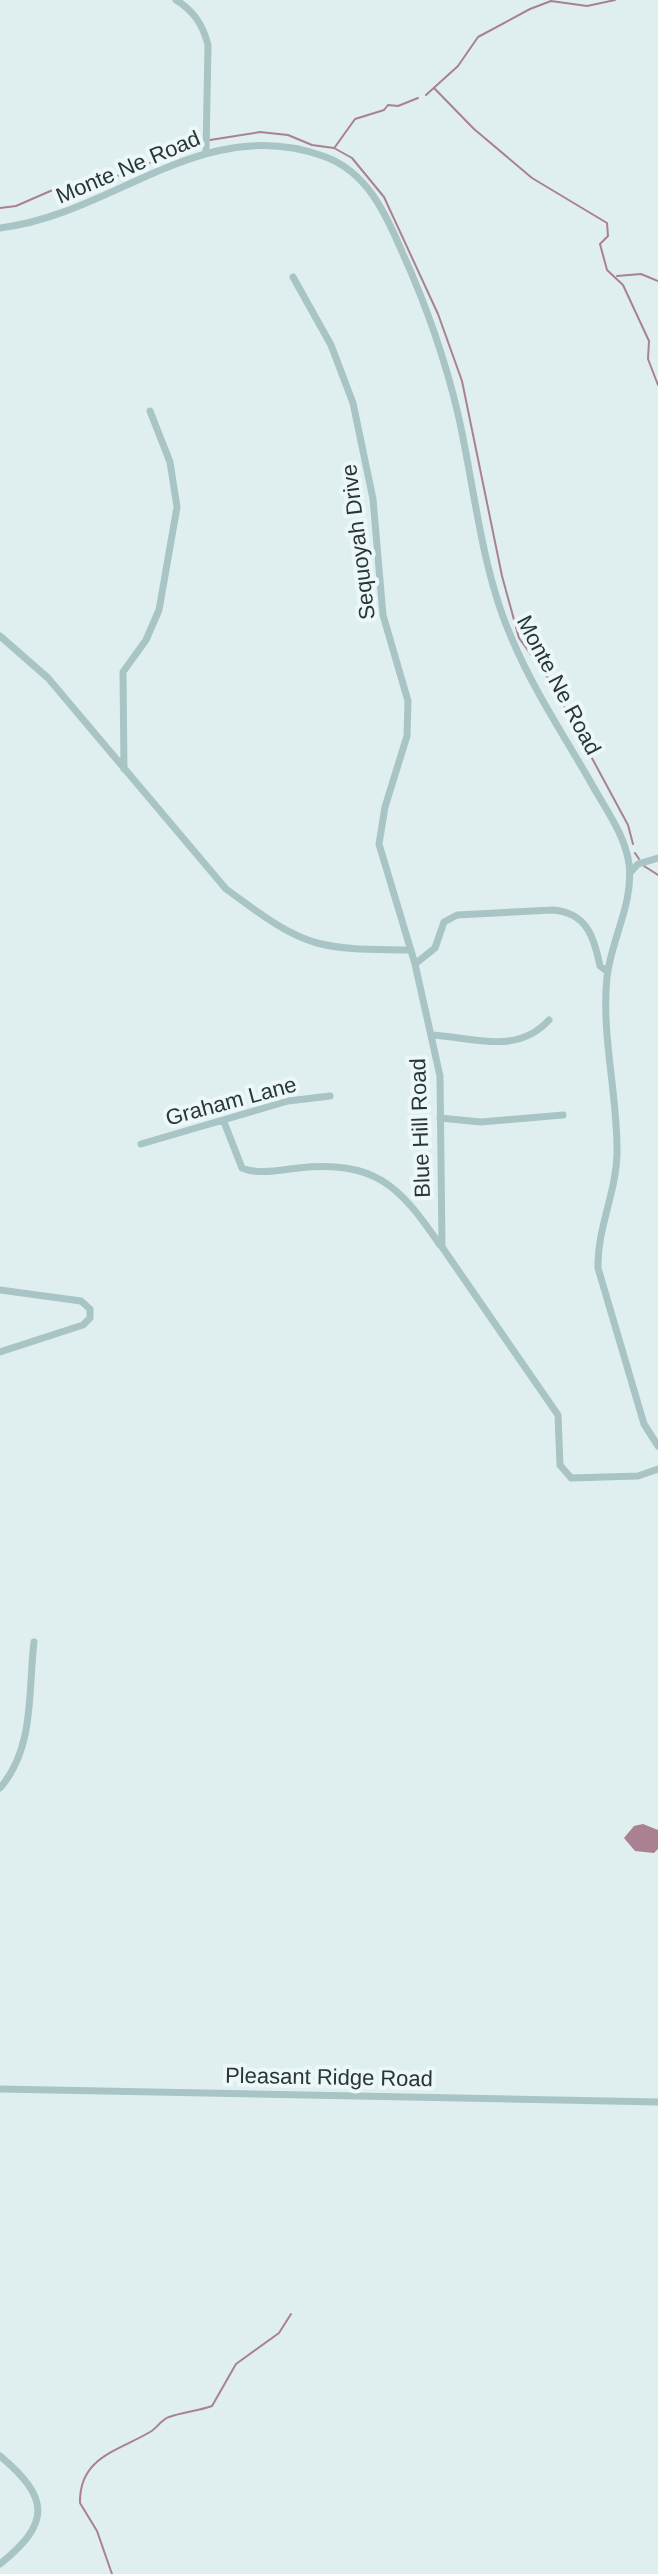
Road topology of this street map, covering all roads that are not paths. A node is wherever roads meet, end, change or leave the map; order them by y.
1 (176, 0) edge
2 (206, 151) junction
3 (0, 228) edge
4 (293, 277) dead end
5 (150, 411) dead end
6 (0, 636) edge
7 (124, 769) junction
8 (658, 858) edge
9 (630, 873) junction
10 (411, 950) junction
11 (415, 964) junction
12 (608, 972) junction
13 (549, 1020) dead end
14 (433, 1035) junction
15 (330, 1096) dead end
16 (563, 1115) dead end
17 (440, 1118) junction
18 (224, 1122) junction
19 (141, 1144) dead end
20 (442, 1247) junction
21 (0, 1290) edge
22 (0, 1352) edge
23 (658, 1446) edge
24 (658, 1469) edge
25 (34, 1642) dead end
26 (0, 1788) edge
27 (0, 2089) edge
28 (658, 2102) edge
29 (0, 2456) edge
30 (0, 2564) edge

1 - 2 street
2 - 3 street, Monte Ne Road
2 - 9 street, Monte Ne Road
4 - 10 street, Sequoyah Drive
5 - 7 street
6 - 7 street
7 - 10 street
8 - 9 street
9 - 12 street, Monte Ne Road
10 - 11 street, Blue Hill Road
11 - 12 street
11 - 14 street, Blue Hill Road
12 - 23 street, Monte Ne Road
13 - 14 street
14 - 17 street, Blue Hill Road
15 - 18 street, Graham Lane
16 - 17 street
17 - 20 street, Blue Hill Road
18 - 19 street, Graham Lane
18 - 20 street
20 - 24 street
21 - 22 street
25 - 26 street
27 - 28 street, Pleasant Ridge Road
29 - 30 street

